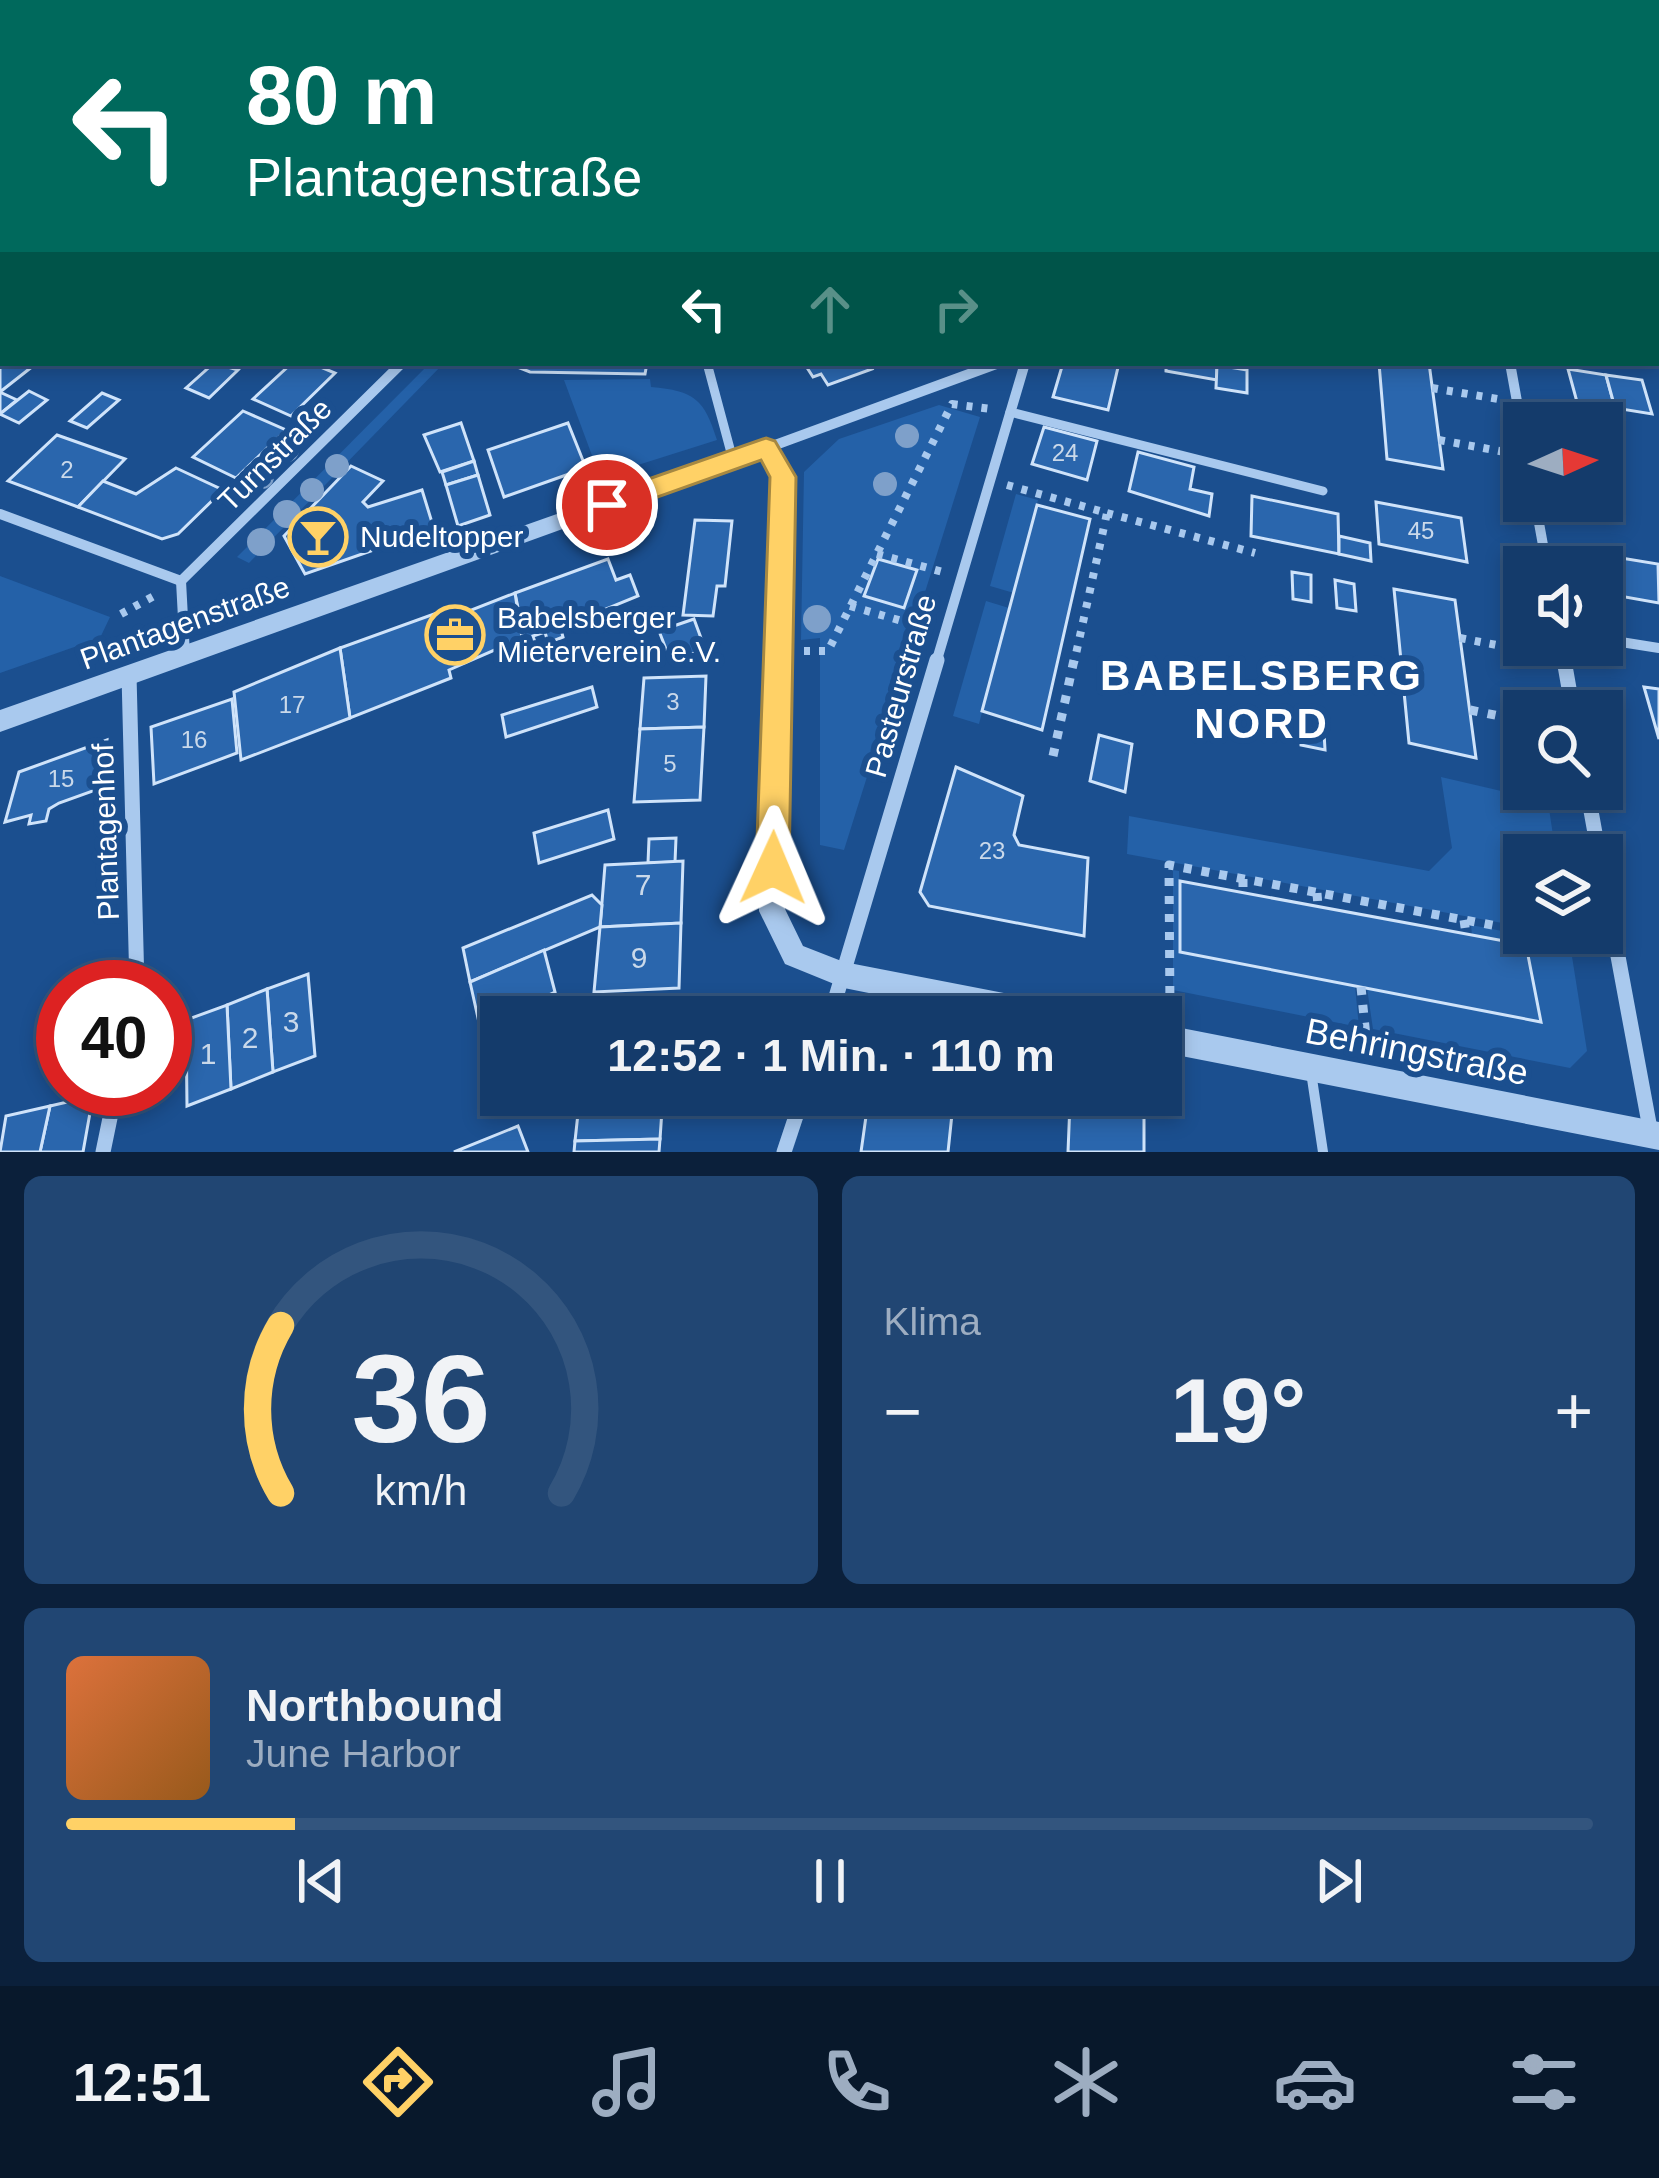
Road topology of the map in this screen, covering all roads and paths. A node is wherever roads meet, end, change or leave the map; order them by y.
1 (399, 366) edge
2 (708, 366) edge
3 (991, 366) edge
4 (1024, 366) edge
5 (1511, 366) edge
6 (1432, 388) dead end
7 (1517, 402) joint
8 (1010, 412) junction
9 (1439, 440) dead end
10 (766, 448) junction
11 (1503, 451) edge
12 (733, 460) junction
13 (990, 481) junction
14 (1323, 490) dead end
15 (1107, 513) junction
16 (0, 514) edge
17 (1255, 553) dead end
18 (877, 554) junction
19 (962, 577) junction
20 (181, 580) junction
21 (850, 606) junction
22 (945, 633) junction
23 (1460, 638) dead end
24 (1623, 642) edge
25 (1503, 644) edge
26 (1659, 648) edge
27 (779, 650) junction
28 (185, 655) junction
29 (129, 675) junction
30 (1470, 710) dead end
31 (1503, 717) edge
32 (0, 721) edge
33 (1053, 756) dead end
34 (1243, 879) junction
35 (1243, 892) dead end
36 (1317, 893) junction
37 (1318, 907) dead end
38 (1464, 920) junction
39 (1503, 927) edge
40 (1466, 934) dead end
41 (1617, 954) edge
42 (136, 960) edge
43 (844, 975) junction
44 (1361, 987) dead end
45 (837, 996) edge
46 (950, 996) edge
47 (1167, 996) edge
48 (1182, 1041) edge
49 (1310, 1067) junction
50 (1371, 1079) junction
51 (110, 1116) edge
52 (796, 1116) edge
53 (1655, 1135) edge
54 (103, 1152) edge
55 (784, 1152) edge
56 (1323, 1152) edge

1 - 20 street, Turnstraße
2 - 12 lane
3 - 10 street, Plantagenstraße
4 - 8 street, Pasteurstraße
5 - 7 street
6 - 7 path
8 - 13 street, Pasteurstraße
8 - 14 lane
8 - 18 path
9 - 11 path
10 - 12 street, Plantagenstraße
10 - 27 street
12 - 28 street, Plantagenstraße
13 - 15 path
13 - 19 street, Pasteurstraße
15 - 17 path
15 - 33 path
16 - 20 street
18 - 19 path
18 - 21 path
19 - 22 street, Pasteurstraße
20 - 28 street
21 - 22 path
21 - 27 path
22 - 43 street, Pasteurstraße
23 - 25 path
24 - 26 street
27 - 43 street
28 - 29 street, Plantagenstraße
29 - 32 street, Plantagenstraße
29 - 42 street, Plantagenhof
30 - 31 path
34 - 35 path
34 - 36 path
34 - 47 path
36 - 37 path
36 - 38 path
38 - 39 path
38 - 40 path
41 - 53 street
43 - 45 street, Pasteurstraße
43 - 46 street
44 - 50 path
48 - 49 street, Behringstraße
49 - 50 street, Behringstraße
49 - 56 lane
50 - 53 street, Behringstraße
51 - 54 street
52 - 55 street

